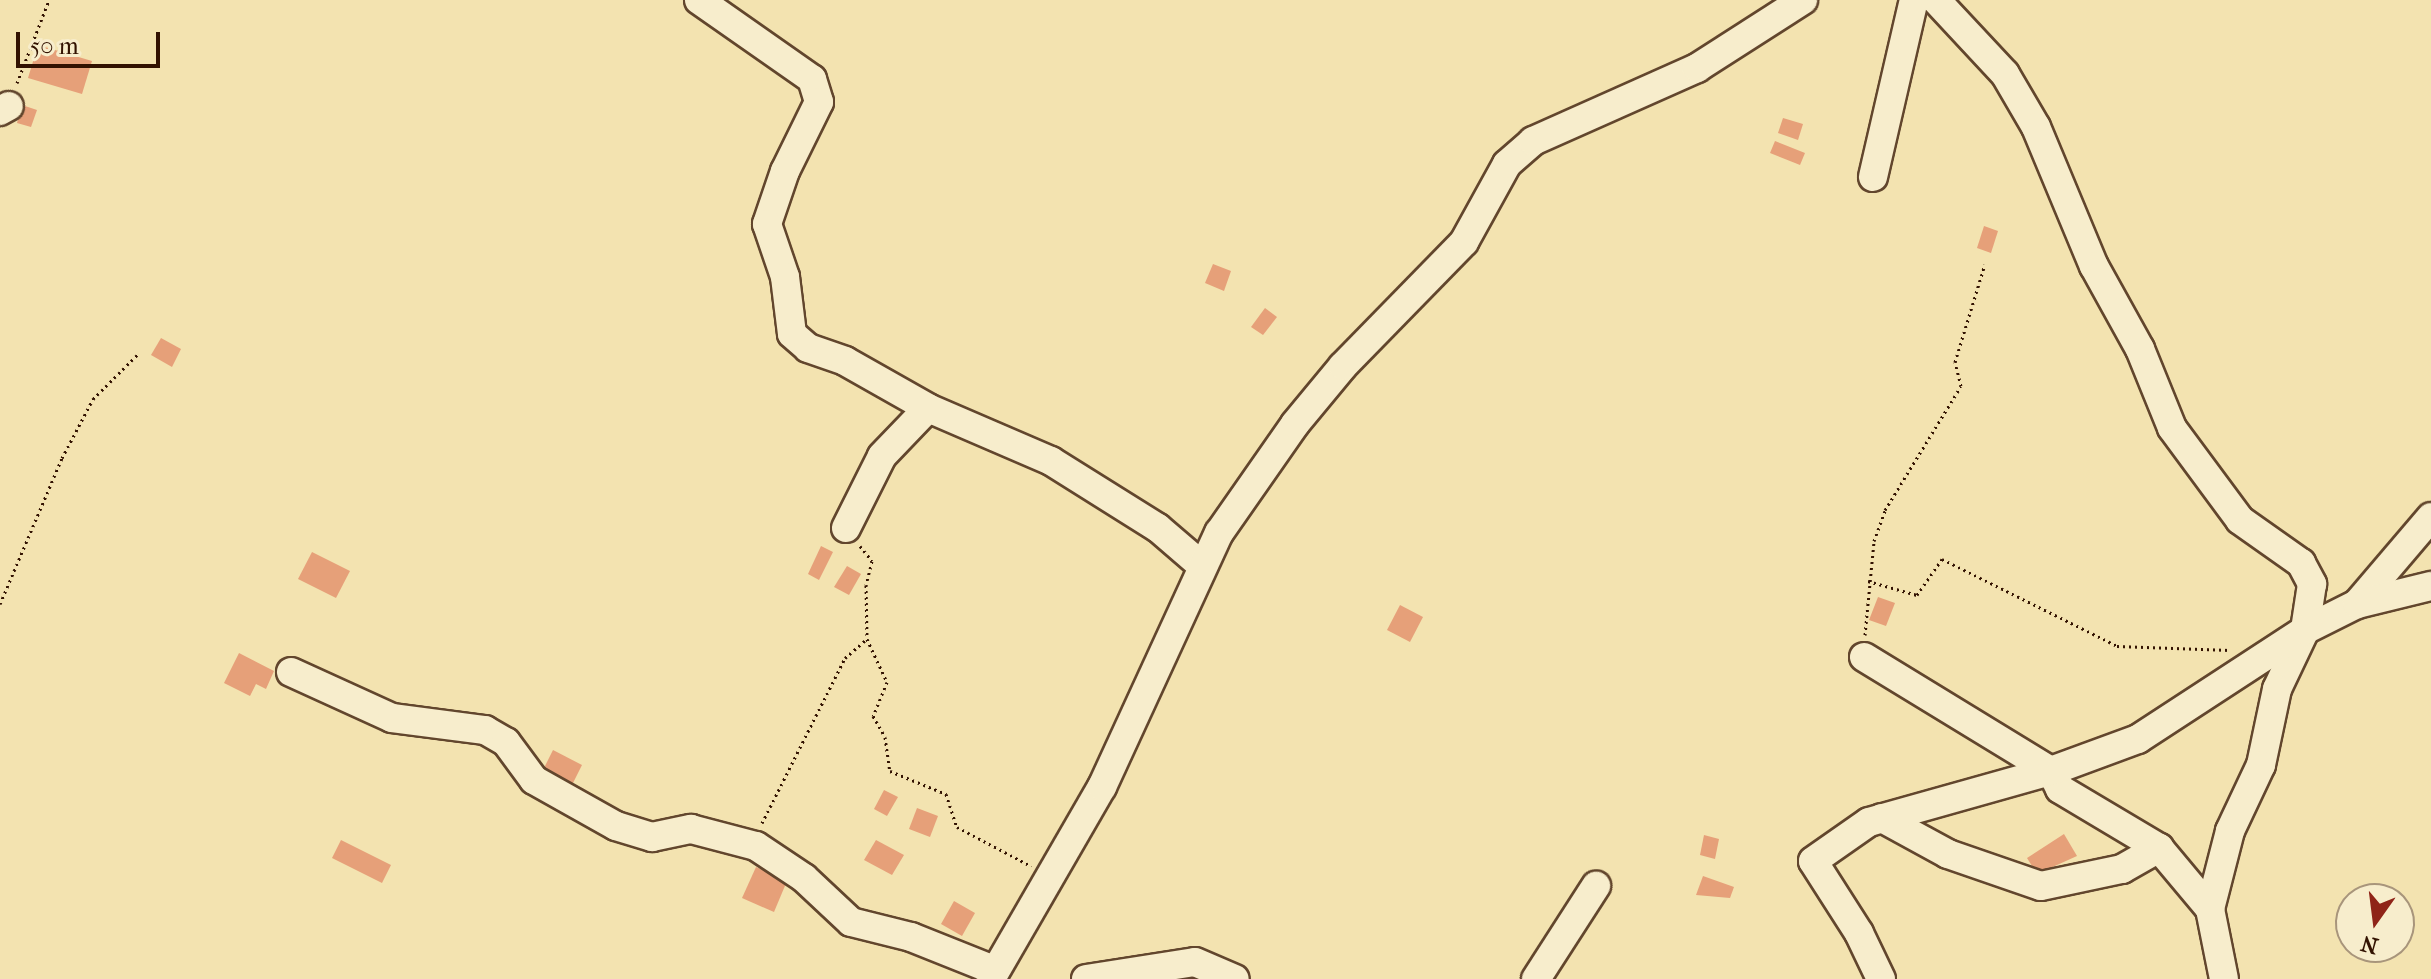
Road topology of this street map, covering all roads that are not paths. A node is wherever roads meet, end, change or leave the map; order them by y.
1 (699, 0) edge
2 (1803, 0) edge
3 (1914, 0) edge
4 (1936, 0) edge
5 (1873, 177) dead end
6 (928, 408) junction
7 (2431, 517) edge
8 (846, 528) road end
9 (1201, 565) junction
10 (2431, 586) edge
11 (2357, 604) junction
12 (2305, 630) junction
13 (1864, 657) road end
14 (291, 672) dead end
15 (2051, 771) junction
16 (1882, 818) junction
17 (2159, 848) junction
18 (1596, 886) dead end
19 (2210, 909) junction
20 (988, 976) edge
21 (1086, 979) edge
22 (1235, 979) edge
23 (1536, 979) edge
24 (1881, 979) edge
25 (2224, 979) edge

1 - 6 street
2 - 9 street
3 - 5 street
4 - 12 street
6 - 8 street
6 - 9 street
7 - 11 street
9 - 20 street
10 - 11 street
11 - 12 street
12 - 15 street
12 - 19 street
13 - 15 street
14 - 20 street
15 - 16 street
15 - 17 street
16 - 17 street
16 - 24 street
17 - 19 street
18 - 23 street
19 - 25 street
21 - 22 street

